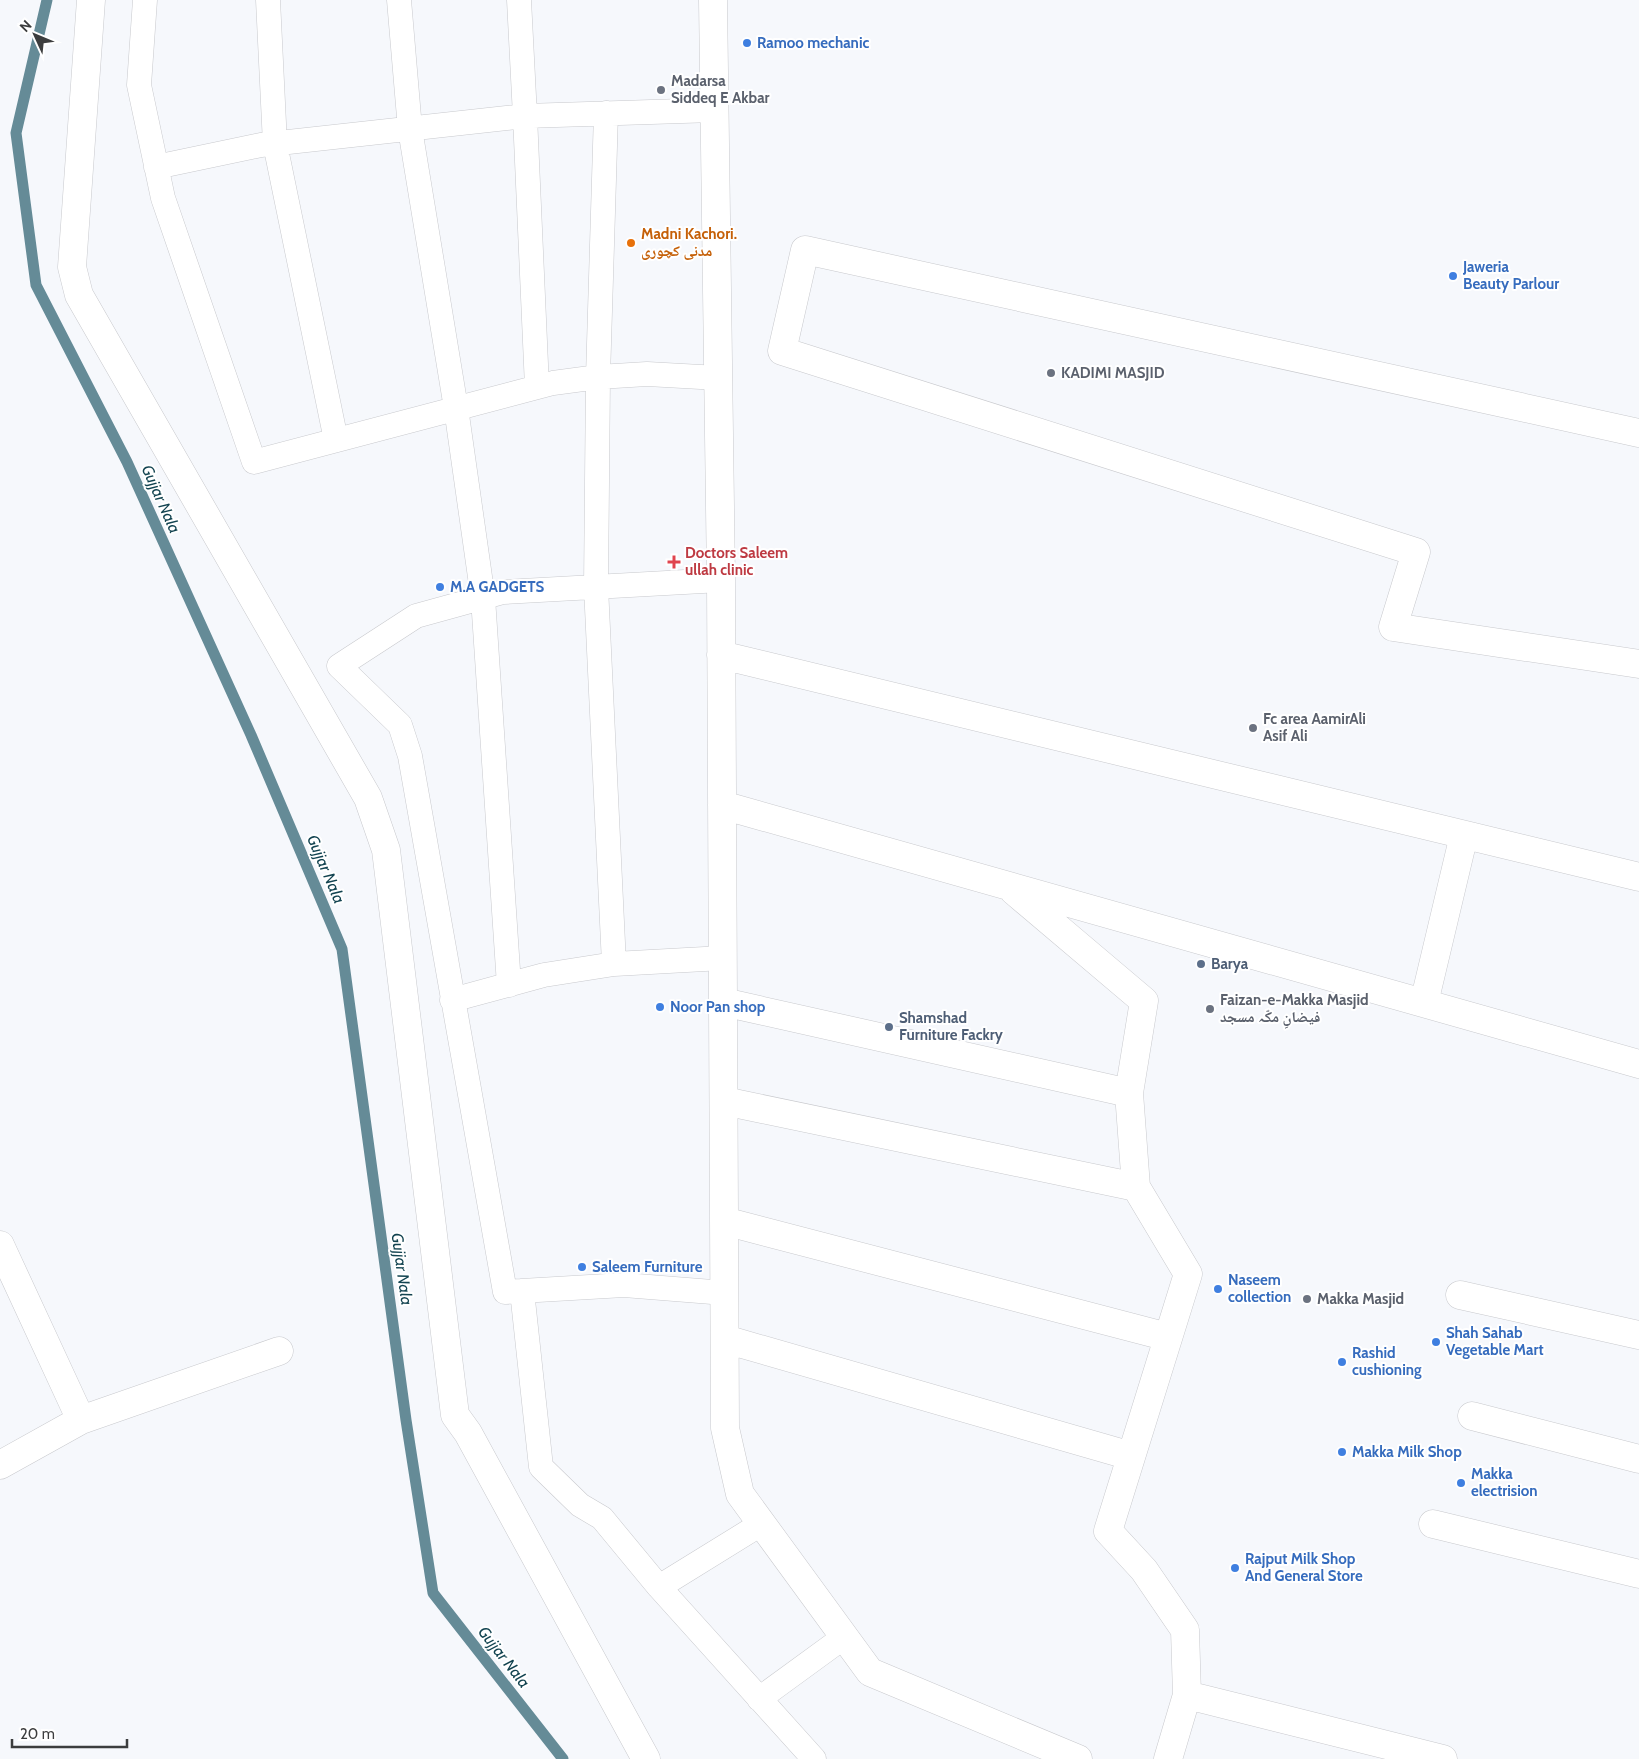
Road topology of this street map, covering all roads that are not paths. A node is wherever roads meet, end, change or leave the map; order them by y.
1 (91, 0) edge
2 (145, 0) edge
3 (268, 0) edge
4 (399, 0) edge
5 (518, 0) edge
6 (713, 0) edge
7 (714, 110) junction
8 (606, 112) junction
9 (525, 116) junction
10 (410, 128) junction
11 (274, 144) junction
12 (156, 167) junction
13 (598, 376) junction
14 (719, 378) junction
15 (537, 387) junction
16 (456, 408) junction
17 (1639, 433) edge
18 (336, 440) junction
19 (721, 580) junction
20 (596, 587) junction
21 (483, 598) junction
22 (722, 656) junction
23 (1639, 664) edge
24 (722, 805) junction
25 (1464, 835) junction
26 (1639, 877) edge
27 (1008, 886) junction
28 (723, 958) junction
29 (614, 964) junction
30 (509, 985) junction
31 (452, 1000) junction
32 (723, 1002) junction
33 (1424, 1004) junction
34 (1639, 1064) edge
35 (1129, 1093) junction
36 (724, 1101) junction
37 (1136, 1187) junction
38 (724, 1221) junction
39 (0, 1245) edge
40 (522, 1291) junction
41 (725, 1293) junction
42 (1460, 1294) dead end
43 (1639, 1335) edge
44 (1168, 1337) junction
45 (725, 1340) junction
46 (279, 1351) dead end
47 (1472, 1416) dead end
48 (81, 1420) junction
49 (1132, 1456) junction
50 (1639, 1459) edge
51 (0, 1465) edge
52 (761, 1524) junction
53 (1433, 1524) dead end
54 (1639, 1574) edge
55 (659, 1587) junction
56 (844, 1637) junction
57 (1187, 1695) junction
58 (759, 1699) junction
59 (646, 1759) edge
60 (814, 1759) edge
61 (1078, 1759) edge
62 (1168, 1759) edge
63 (1443, 1759) edge

1 - 59 street
2 - 12 lane
3 - 11 lane
4 - 10 lane
5 - 9 lane
6 - 7 street
7 - 8 lane
7 - 14 street
8 - 9 lane
8 - 13 lane
9 - 10 lane
9 - 15 lane
10 - 11 lane
10 - 16 lane
11 - 12 lane
11 - 18 lane
12 - 18 lane
13 - 14 lane
13 - 15 lane
13 - 20 lane
14 - 19 street
15 - 16 lane
16 - 18 lane
16 - 21 lane
17 - 23 street
19 - 20 lane
19 - 22 street
20 - 21 lane
20 - 29 lane
21 - 30 lane
21 - 31 lane
22 - 24 street
22 - 25 street
24 - 27 street
24 - 28 street
25 - 26 street
25 - 33 street
27 - 33 street
27 - 35 street
28 - 29 lane
28 - 32 street
29 - 30 lane
30 - 31 lane
31 - 40 lane
32 - 35 street
32 - 36 street
33 - 34 street
35 - 37 street
36 - 37 street
36 - 38 street
37 - 44 street
38 - 41 street
38 - 44 street
39 - 48 street
40 - 41 lane
40 - 55 lane
41 - 45 street
42 - 43 street
44 - 49 street
45 - 49 street
45 - 52 street
46 - 48 street
47 - 50 street
48 - 51 street
49 - 57 street
52 - 55 lane
52 - 56 street
53 - 54 street
55 - 58 lane
56 - 58 lane
56 - 61 street
57 - 62 street
57 - 63 street
58 - 60 lane

